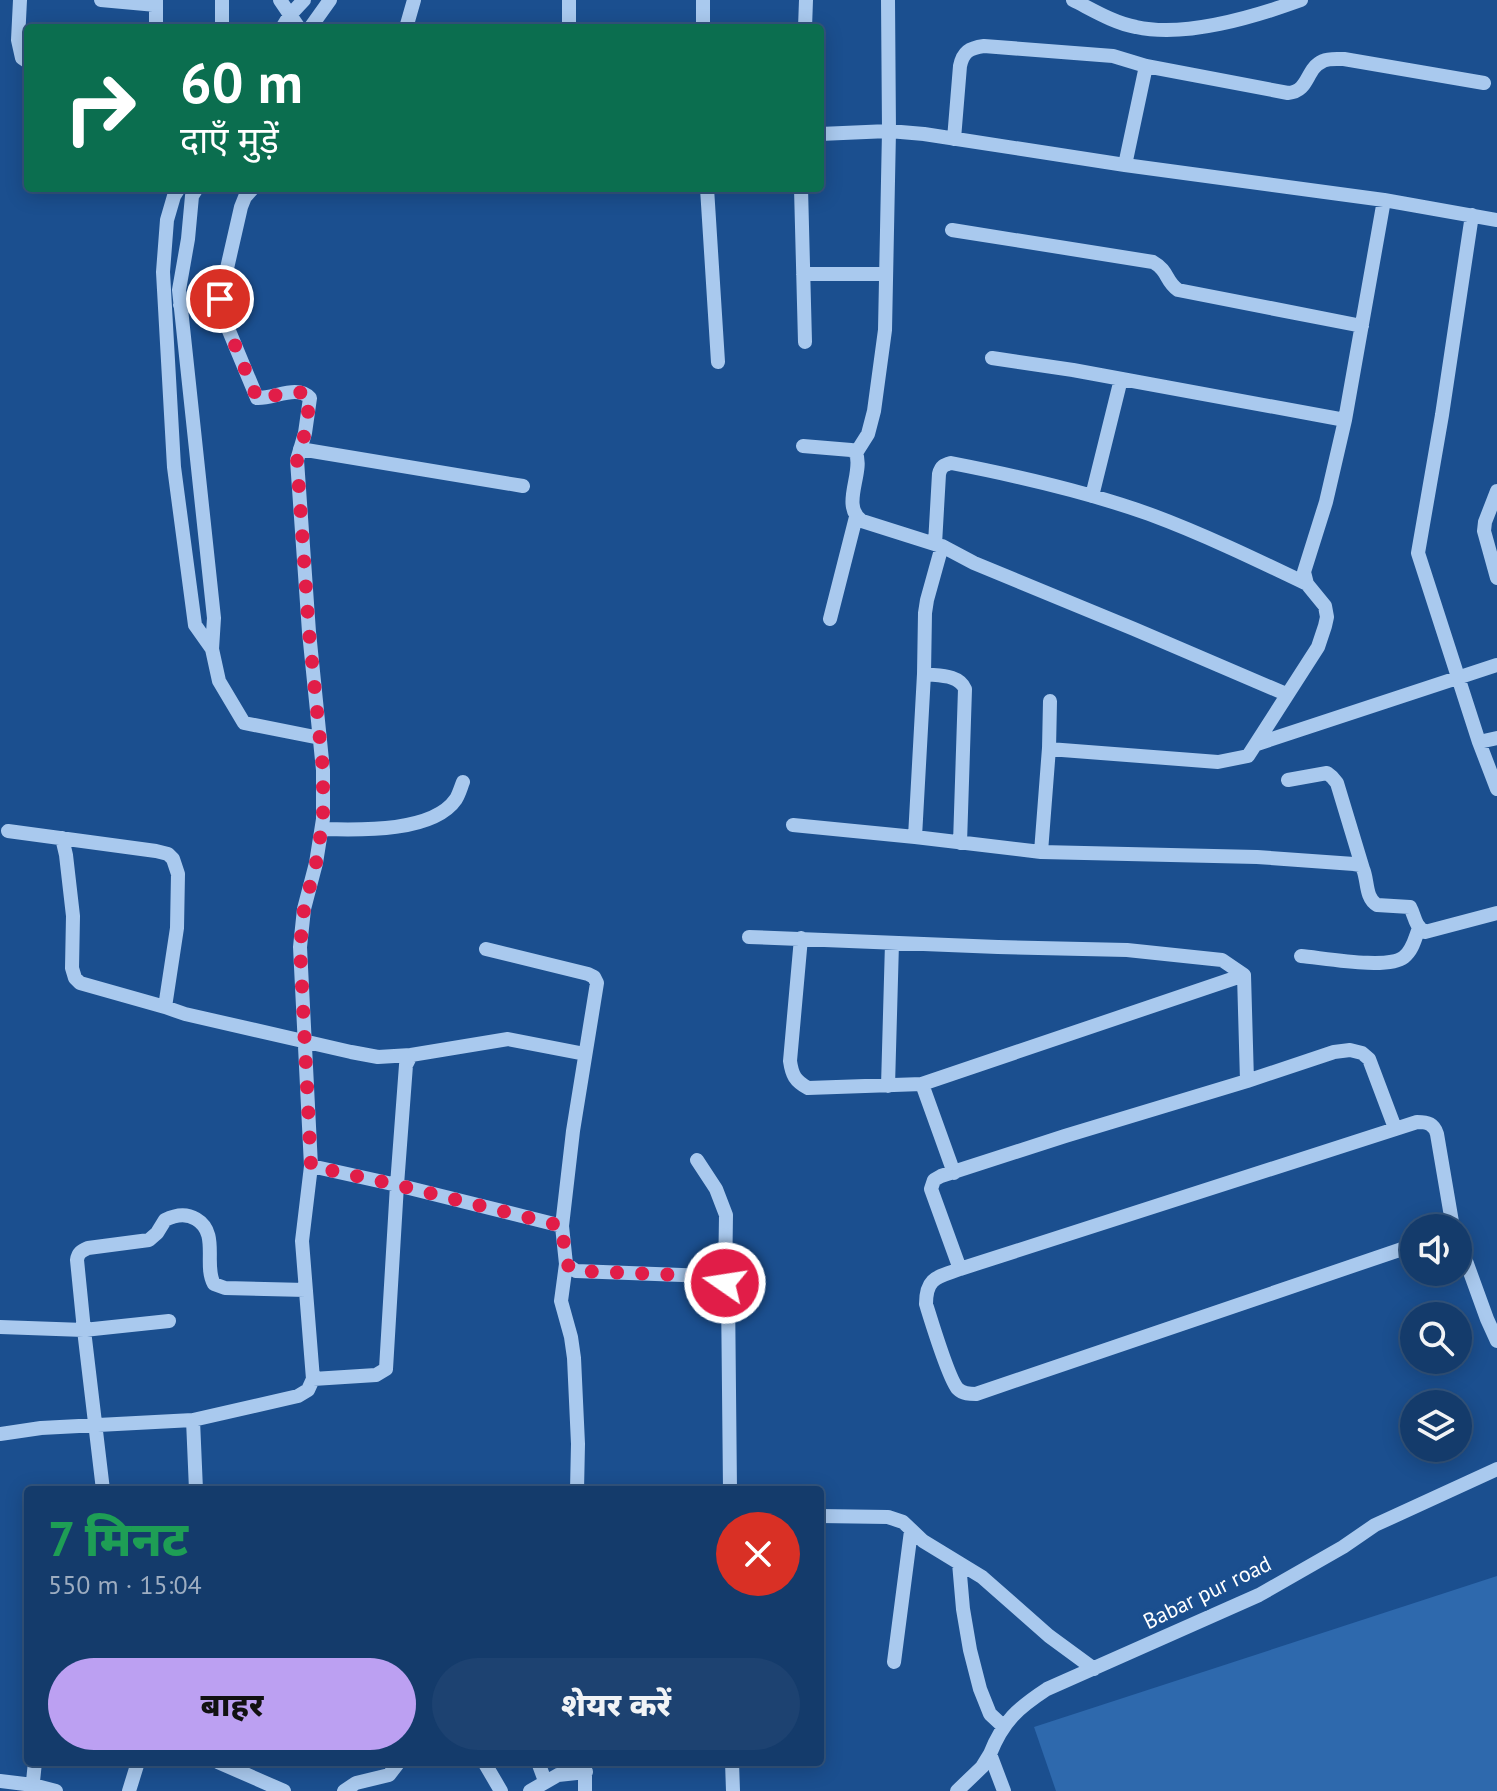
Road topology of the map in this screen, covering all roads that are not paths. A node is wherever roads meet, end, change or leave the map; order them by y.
1 (20, 0) edge
2 (101, 0) edge
3 (222, 0) edge
4 (280, 0) edge
5 (304, 0) edge
6 (330, 0) edge
7 (414, 0) edge
8 (569, 0) edge
9 (703, 0) edge
10 (806, 0) edge
11 (888, 0) edge
12 (1073, 0) edge
13 (1301, 0) edge
14 (156, 3) edge
15 (156, 24) edge
16 (222, 24) edge
17 (290, 24) edge
18 (313, 24) edge
19 (407, 24) edge
20 (569, 24) edge
21 (703, 24) edge
22 (805, 24) edge
23 (24, 59) edge
24 (1146, 66) junction
25 (1484, 83) dead end
26 (889, 131) junction
27 (824, 134) edge
28 (954, 139) junction
29 (1125, 165) junction
30 (176, 192) edge
31 (194, 192) edge
32 (249, 192) edge
33 (707, 192) edge
34 (801, 192) edge
35 (1384, 200) junction
36 (1472, 215) junction
37 (1497, 220) edge
38 (952, 230) dead end
39 (803, 274) junction
40 (886, 274) junction
41 (180, 305) junction
42 (219, 308) junction
43 (1362, 326) junction
44 (805, 342) dead end
45 (992, 358) dead end
46 (718, 362) dead end
47 (1121, 379) junction
48 (1345, 420) junction
49 (803, 446) dead end
50 (300, 449) junction
51 (856, 453) junction
52 (523, 486) dead end
53 (1497, 491) edge
54 (1092, 496) junction
55 (856, 517) junction
56 (938, 545) junction
57 (1497, 578) edge
58 (1307, 584) junction
59 (830, 619) dead end
60 (212, 649) junction
61 (1497, 665) edge
62 (924, 674) junction
63 (1459, 677) junction
64 (1286, 694) junction
65 (1050, 701) dead end
66 (320, 738) junction
67 (1497, 738) edge
68 (1479, 742) junction
69 (1257, 744) junction
70 (1049, 748) junction
71 (1288, 780) dead end
72 (463, 782) dead end
73 (1497, 789) edge
74 (793, 825) dead end
75 (322, 829) junction
76 (8, 831) dead end
77 (915, 837) junction
78 (62, 838) junction
79 (960, 843) junction
80 (1041, 852) junction
81 (1363, 869) junction
82 (1497, 913) edge
83 (1419, 928) junction
84 (749, 937) dead end
85 (801, 938) junction
86 (892, 943) junction
87 (486, 949) dead end
88 (1301, 956) dead end
89 (1244, 975) junction
90 (165, 1007) junction
91 (304, 1041) junction
92 (585, 1054) junction
93 (411, 1055) junction
94 (1247, 1081) junction
95 (922, 1084) junction
96 (888, 1086) junction
97 (1395, 1128) junction
98 (697, 1160) dead end
99 (311, 1166) junction
100 (954, 1173) junction
101 (397, 1185) junction
102 (1451, 1214) edge
103 (562, 1226) junction
104 (1400, 1250) edge
105 (566, 1264) junction
106 (960, 1269) junction
107 (1472, 1278) edge
108 (725, 1283) junction
109 (306, 1290) junction
110 (169, 1321) dead end
111 (0, 1327) edge
112 (84, 1330) junction
113 (1497, 1341) edge
114 (313, 1379) junction
115 (193, 1420) junction
116 (96, 1426) junction
117 (0, 1434) edge
118 (1497, 1469) edge
119 (103, 1486) edge
120 (196, 1486) edge
121 (577, 1486) edge
122 (730, 1486) edge
123 (824, 1516) edge
124 (911, 1531) junction
125 (959, 1563) junction
126 (894, 1662) dead end
127 (1094, 1669) junction
128 (1004, 1727) junction
129 (990, 1754) junction
130 (35, 1766) edge
131 (137, 1766) edge
132 (227, 1766) edge
133 (396, 1766) edge
134 (486, 1766) edge
135 (539, 1766) edge
136 (732, 1766) edge
137 (586, 1767) edge
138 (0, 1781) edge
139 (545, 1781) junction
140 (32, 1788) edge
141 (56, 1791) edge
142 (129, 1791) edge
143 (284, 1791) edge
144 (344, 1791) edge
145 (501, 1791) edge
146 (530, 1791) edge
147 (585, 1791) edge
148 (733, 1791) edge
149 (957, 1791) edge
150 (1004, 1791) edge

1 - 23 street
2 - 14 street
3 - 16 street
4 - 17 street
5 - 17 street
6 - 18 street
7 - 19 street
8 - 20 street
9 - 21 street
10 - 22 street
11 - 26 street
12 - 13 street
14 - 15 street
24 - 25 street
24 - 28 street
24 - 29 street
26 - 27 street
26 - 28 street
26 - 40 street
28 - 29 street
29 - 35 street
30 - 60 street
31 - 41 street
32 - 42 street
33 - 46 street
34 - 39 street
35 - 36 street
35 - 43 street
36 - 37 street
36 - 63 street
38 - 43 street
39 - 40 street
39 - 44 street
40 - 51 street
41 - 42 street
41 - 60 street
42 - 50 street
43 - 48 street
45 - 47 street
47 - 48 street
47 - 54 street
48 - 58 street
49 - 51 street
50 - 52 street
50 - 66 street
51 - 55 street
53 - 57 street
54 - 56 street
54 - 58 street
55 - 56 street
55 - 59 street
56 - 62 street
56 - 64 street
58 - 64 street
60 - 66 street
61 - 63 street
62 - 77 street
62 - 79 street
63 - 68 street
63 - 69 street
64 - 69 street
65 - 70 street
66 - 75 street
67 - 68 street
68 - 73 street
69 - 70 street
70 - 80 street
71 - 81 street
72 - 75 street
74 - 77 street
75 - 91 street
76 - 78 street
77 - 79 street
78 - 90 street
78 - 90 street
79 - 80 street
80 - 81 street
81 - 83 street
82 - 83 street
83 - 88 street
84 - 85 street
85 - 86 street
85 - 96 street
86 - 89 street
86 - 96 street
87 - 92 street
89 - 94 street
89 - 95 street
90 - 91 street
91 - 93 street
91 - 99 street
92 - 93 street
92 - 103 street
93 - 101 street
94 - 97 street
94 - 100 street
95 - 96 street
95 - 100 street
97 - 102 street
97 - 106 street
98 - 108 street
99 - 101 street
99 - 109 street
100 - 106 street
101 - 103 street
101 - 114 street
103 - 105 street
104 - 106 street
105 - 108 street
105 - 121 street
107 - 113 street
108 - 122 street
109 - 112 street
109 - 114 street
110 - 112 street
111 - 112 street
112 - 116 street
114 - 115 street
115 - 116 street
115 - 120 street
116 - 117 street
116 - 119 street
118 - 127 street, Babar pur road
123 - 124 street
124 - 125 street
124 - 126 street
125 - 127 street
125 - 128 street
127 - 128 street, Babar pur road
128 - 129 street, Babar pur road
129 - 149 street, Babar pur road
129 - 150 street
130 - 140 street
131 - 142 street
132 - 143 street
133 - 144 street
134 - 145 street
135 - 139 street
136 - 148 street
137 - 139 street
137 - 147 street
138 - 140 street
139 - 146 street
140 - 141 street

